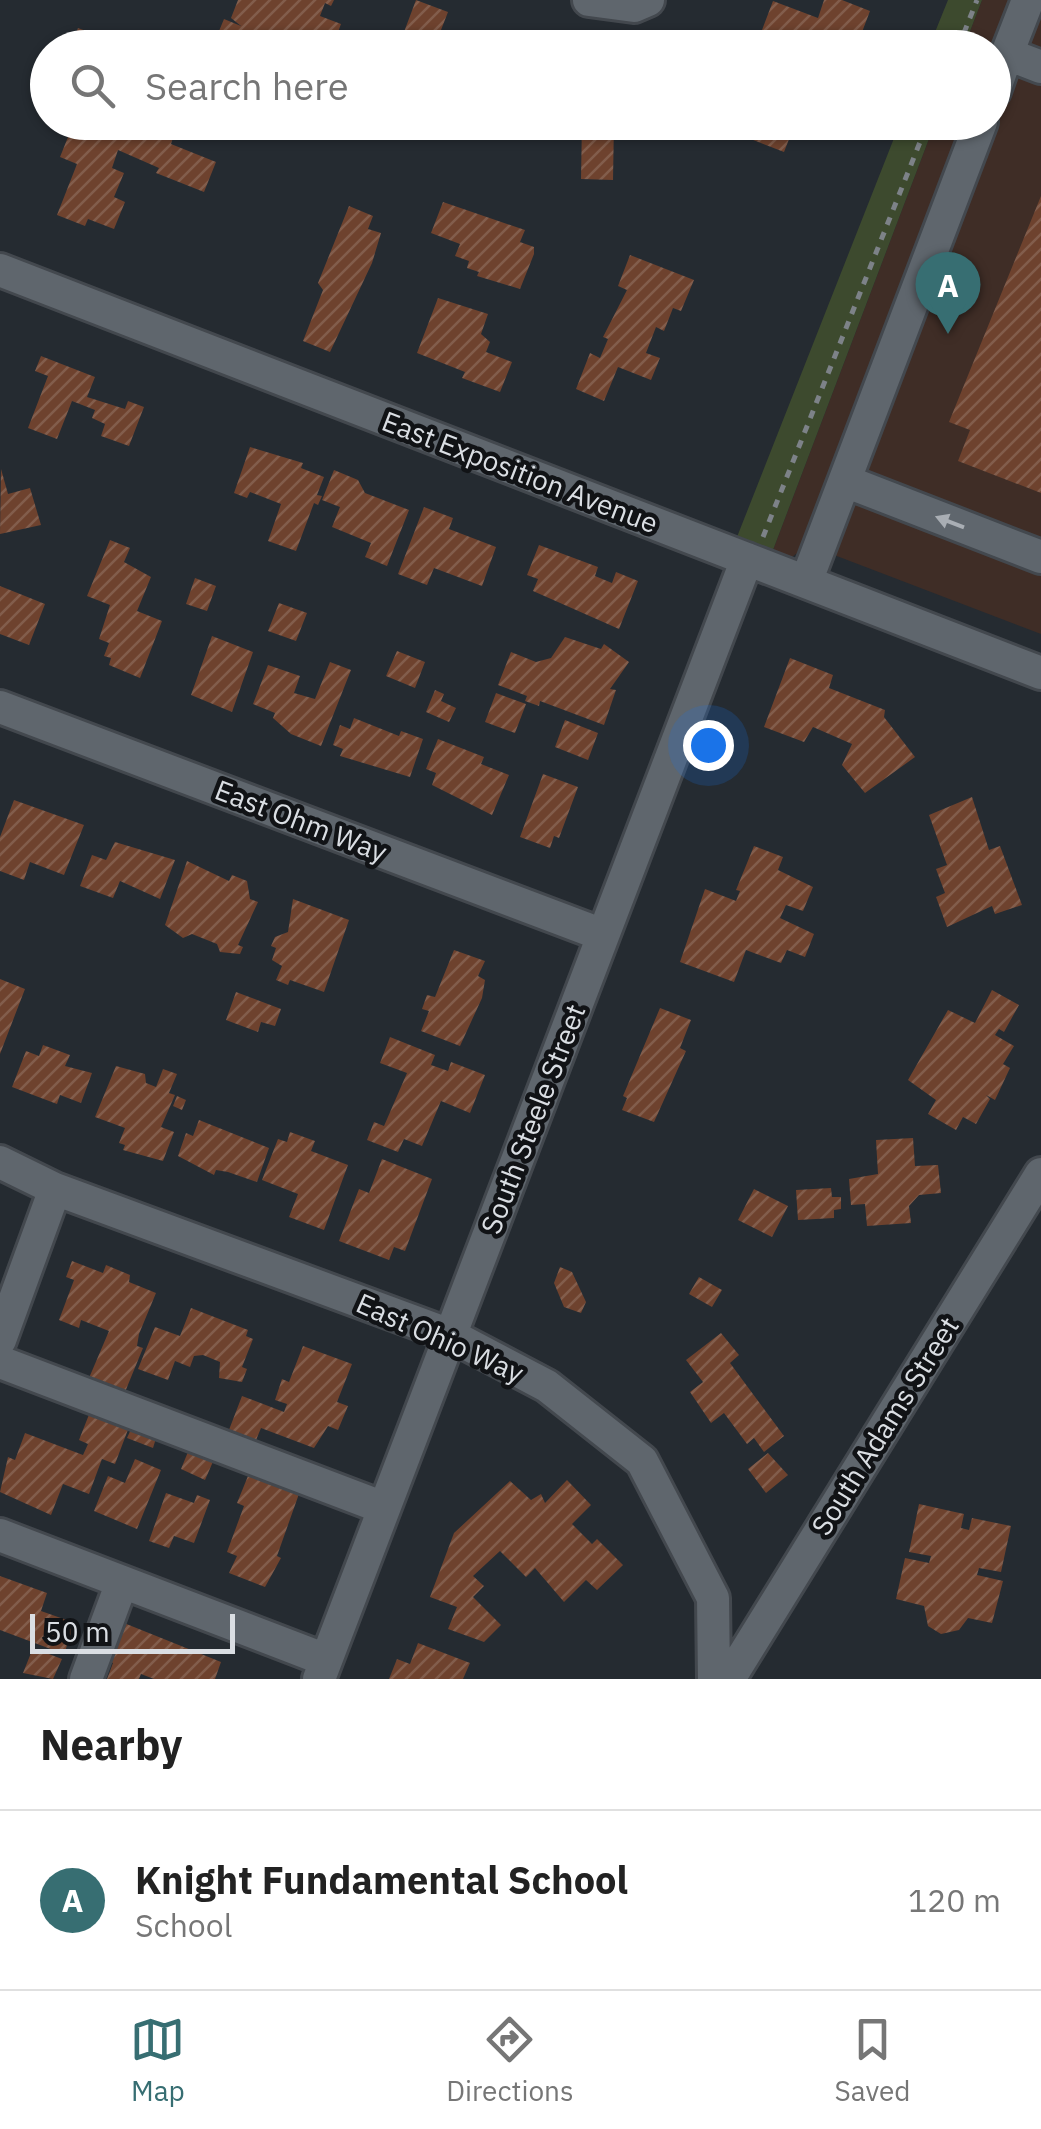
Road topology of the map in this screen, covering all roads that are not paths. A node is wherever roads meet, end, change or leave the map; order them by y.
1 (589, 0) edge
2 (648, 0) edge
3 (1028, 0) edge
4 (1011, 44) edge
5 (1011, 56) edge
6 (1041, 67) edge
7 (974, 140) edge
8 (0, 270) edge
9 (845, 481) junction
10 (1041, 557) edge
11 (747, 559) junction
12 (806, 582) junction
13 (1041, 673) edge
14 (0, 706) edge
15 (603, 935) junction
16 (0, 1162) edge
17 (1041, 1174) edge
18 (55, 1189) junction
19 (450, 1336) junction
20 (1, 1343) edge
21 (384, 1508) junction
22 (0, 1535) edge
23 (122, 1582) junction
24 (322, 1670) edge
25 (86, 1679) edge
26 (714, 1679) edge
27 (729, 1679) edge

1 - 2 street
3 - 4 street
5 - 6 street
7 - 9 street
8 - 11 street, East Exposition Avenue
10 -> 9 street
9 - 12 street
11 - 12 street, East Exposition Avenue
11 - 15 street, South Steele Street
12 - 13 street, East Exposition Avenue
14 - 15 street, East Ohm Way
15 - 19 street, South Steele Street
16 - 18 street, East Ohio Way
17 - 27 street, South Adams Street
18 - 19 street, East Ohio Way
18 - 20 street
19 - 21 street, South Steele Street
19 - 26 street, East Ohio Way
20 - 21 street
21 - 24 street, South Steele Street
22 - 23 street
23 - 24 street
23 - 25 street

